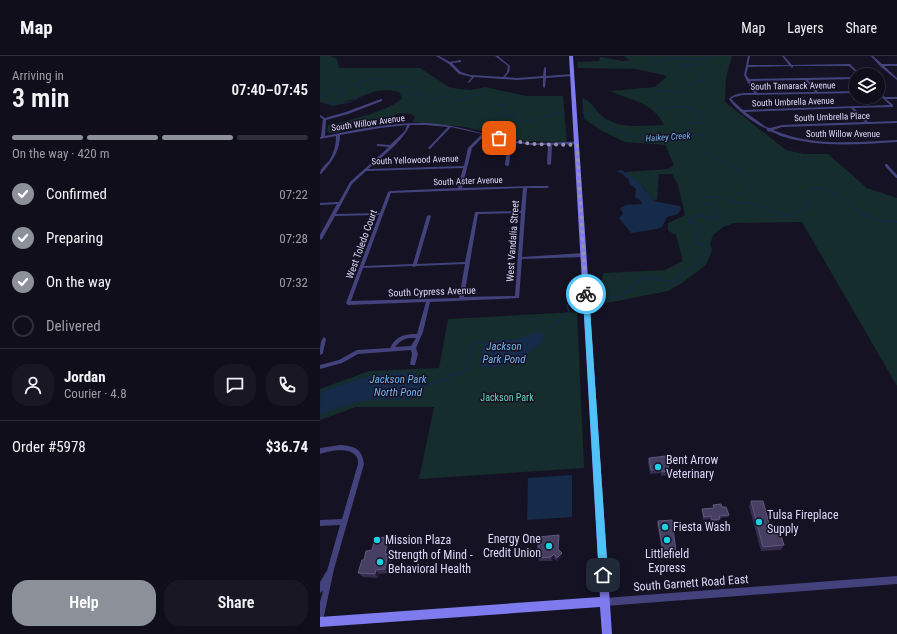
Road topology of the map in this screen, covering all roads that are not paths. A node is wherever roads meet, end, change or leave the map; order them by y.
1 (438, 56) edge
2 (496, 56) edge
3 (571, 56) edge
4 (749, 56) edge
5 (783, 56) edge
6 (872, 56) edge
7 (460, 61) dead end
8 (450, 63) junction
9 (881, 65) junction
10 (897, 65) edge
11 (746, 66) junction
12 (792, 67) junction
13 (545, 68) dead end
14 (852, 68) edge
15 (572, 75) junction
16 (474, 76) junction
17 (544, 76) junction
18 (504, 78) junction
19 (849, 78) edge
20 (897, 78) edge
21 (806, 79) junction
22 (747, 80) junction
23 (469, 82) dead end
24 (544, 86) dead end
25 (849, 92) edge
26 (817, 93) junction
27 (756, 94) junction
28 (731, 98) joint
29 (885, 98) edge
30 (897, 98) edge
31 (885, 99) edge
32 (381, 100) dead end
33 (851, 107) junction
34 (743, 111) junction
35 (320, 116) edge
36 (325, 119) junction
37 (897, 122) edge
38 (867, 123) junction
39 (409, 124) junction
40 (450, 126) junction
41 (768, 130) junction
42 (338, 134) junction
43 (484, 134) junction
44 (322, 137) edge
45 (897, 141) edge
46 (516, 142) junction
47 (577, 144) junction
48 (378, 145) dead end
49 (550, 145) junction
50 (391, 146) junction
51 (430, 148) dead end
52 (549, 164) dead end
53 (507, 165) dead end
54 (886, 165) dead end
55 (466, 167) junction
56 (365, 170) junction
57 (320, 173) edge
58 (897, 177) edge
59 (525, 187) junction
60 (547, 187) dead end
61 (460, 189) junction
62 (390, 192) joint
63 (320, 204) edge
64 (340, 204) junction
65 (523, 212) junction
66 (381, 214) junction
67 (334, 215) junction
68 (429, 216) dead end
69 (322, 230) edge
70 (320, 240) edge
71 (583, 255) junction
72 (520, 258) junction
73 (466, 263) junction
74 (362, 266) junction
75 (414, 266) junction
76 (517, 297) joint
77 (461, 299) junction
78 (428, 301) junction
79 (348, 303) joint
80 (418, 336) junction
81 (324, 339) dead end
82 (413, 348) junction
83 (392, 349) junction
84 (320, 353) edge
85 (413, 364) dead end
86 (320, 367) edge
87 (320, 451) edge
88 (344, 522) junction
89 (320, 523) edge
90 (331, 569) junction
91 (897, 580) edge
92 (320, 589) edge
93 (605, 602) junction
94 (320, 616) edge
95 (320, 622) edge
96 (607, 634) edge

1 - 8 street
2 - 18 street
3 - 15 main road
4 - 11 street
5 - 12 street
6 - 9 street
7 - 8 street
8 - 16 street
9 - 10 street
9 - 20 street
11 - 12 street
11 - 22 street
12 - 14 street
13 - 17 street
15 - 17 street
15 - 47 main road
16 - 18 street
16 - 23 street
17 - 18 street
17 - 24 street
19 - 21 street
21 - 22 street
21 - 26 street
22 - 27 street
25 - 26 street, South Tamarack Avenue
26 - 27 street, South Tamarack Avenue
27 - 28 street, South Tamarack Avenue
28 - 34 street, South Willow Avenue
29 - 30 street
31 - 33 street, South Umbrella Avenue
32 - 36 street
33 - 34 street, South Umbrella Avenue
33 - 38 street
34 - 41 street, South Willow Avenue
35 - 36 street
36 - 44 street
37 - 38 street, South Umbrella Place
38 - 41 street, South Umbrella Place
39 - 40 street, South Willow Avenue
39 - 42 street, South Willow Avenue
39 - 50 street
40 - 43 street, South Willow Avenue
40 - 51 street
41 - 45 street, South Willow Avenue
42 - 44 street, South Willow Avenue
42 - 57 street
43 - 46 street, South Willow Avenue
43 - 55 street
46 - 49 street, South Willow Avenue
46 - 53 street
47 - 49 street, South Willow Avenue
47 - 71 main road
48 - 50 street
49 - 52 street
50 - 56 street
54 - 58 street
55 - 56 street, South Yellowood Avenue
55 - 61 street
56 - 64 street
59 - 60 street, South Aster Avenue
59 - 61 street, South Aster Avenue
59 - 65 street, West Vandalia Street
61 - 62 street, South Aster Avenue
62 - 66 street, West Toledo Court
63 - 64 street
64 - 67 street
65 - 72 street, West Vandalia Street
65 - 73 street
66 - 67 street
66 - 74 street, West Toledo Court
67 - 69 street
68 - 75 street
69 - 70 street
71 - 72 street
71 - 93 main road
72 - 76 street, West Vandalia Street
73 - 75 street
73 - 77 street
74 - 75 street
74 - 79 street, West Toledo Court
76 - 77 street, South Cypress Avenue
77 - 78 street, South Cypress Avenue
78 - 79 street, South Cypress Avenue
78 - 80 street
80 - 82 street
80 - 83 street
81 - 84 street
82 - 83 street
82 - 85 street
83 - 86 street
87 - 88 street
88 - 89 street
88 - 90 street
90 - 92 street
90 - 94 street
91 - 93 street, South Garnett Road East
93 - 95 main road, South Garnett Road East
93 - 96 main road

